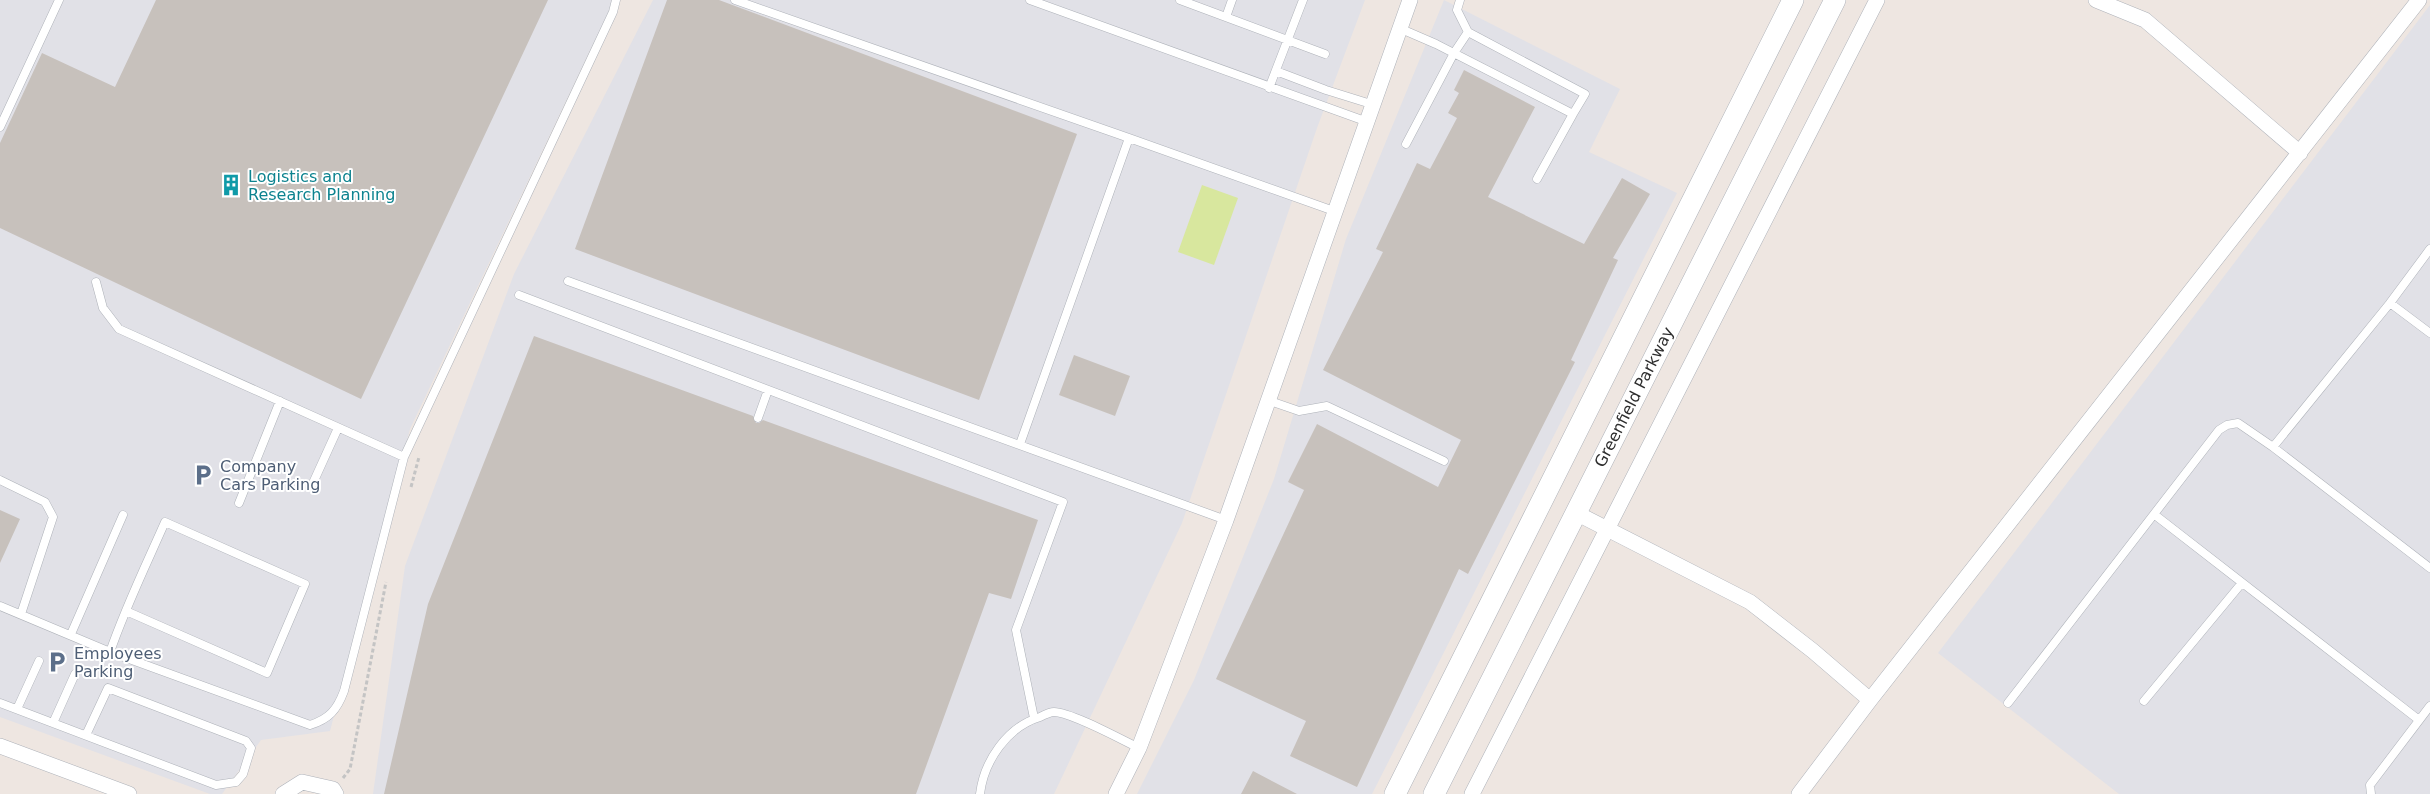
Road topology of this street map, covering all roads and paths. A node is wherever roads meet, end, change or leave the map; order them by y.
1 (59, 0) edge
2 (616, 0) edge
3 (735, 0) edge
4 (1030, 0) edge
5 (1180, 0) edge
6 (1232, 0) edge
7 (1303, 0) edge
8 (1410, 0) edge
9 (1460, 0) edge
10 (1794, 0) edge
11 (1835, 0) edge
12 (1877, 0) edge
13 (2096, 0) edge
14 (2419, 0) edge
15 (1198, 3) edge
16 (1226, 17) junction
17 (1399, 28) junction
18 (1468, 32) junction
19 (1288, 40) junction
20 (1454, 53) junction
21 (1325, 54) dead end
22 (1276, 71) junction
23 (1269, 88) junction
24 (1371, 104) junction
25 (1574, 114) junction
26 (1365, 121) junction
27 (0, 127) edge
28 (1130, 138) junction
29 (1406, 144) dead end
30 (2300, 153) junction
31 (1537, 179) dead end
32 (1334, 210) junction
33 (2430, 250) edge
34 (568, 281) dead end
35 (96, 282) dead end
36 (519, 295) dead end
37 (2390, 303) junction
38 (2430, 333) edge
39 (768, 390) junction
40 (1267, 400) junction
41 (280, 401) junction
42 (758, 418) dead end
43 (338, 428) junction
44 (1020, 444) junction
45 (2273, 447) junction
46 (421, 452) dead end
47 (404, 457) junction
48 (1444, 461) dead end
49 (0, 480) edge
50 (313, 483) dead end
51 (408, 496) dead end
52 (239, 503) dead end
53 (1576, 513) junction
54 (2155, 514) junction
55 (122, 515) dead end
56 (1226, 520) junction
57 (1608, 529) junction
58 (2430, 568) edge
59 (387, 578) dead end
60 (2241, 584) junction
61 (0, 606) edge
62 (126, 611) junction
63 (20, 614) junction
64 (71, 634) junction
65 (110, 652) junction
66 (39, 661) dead end
67 (75, 674) dead end
68 (1870, 700) junction
69 (2144, 701) dead end
70 (0, 703) edge
71 (2008, 703) dead end
72 (2430, 706) edge
73 (17, 709) junction
74 (1034, 718) junction
75 (2419, 720) junction
76 (53, 723) junction
77 (86, 735) junction
78 (0, 746) edge
79 (1139, 748) junction
80 (335, 792) edge
81 (129, 794) edge
82 (283, 794) edge
83 (980, 794) edge
84 (1116, 794) edge
85 (1395, 794) edge
86 (1434, 794) edge
87 (1472, 794) edge
88 (1799, 794) edge
89 (2371, 794) edge

1 - 27 lane
2 - 47 lane
3 - 28 lane
4 - 23 lane
5 - 15 lane
6 - 16 lane
7 - 19 lane
8 - 17 street
9 - 18 lane
10 - 85 main road
11 - 53 main road, Greenfield Parkway
12 - 57 street
13 - 30 street
14 - 30 street
15 - 16 lane
16 - 19 lane
17 - 20 lane
17 - 24 street
18 - 20 lane
18 - 25 lane
19 - 21 lane
19 - 22 lane
20 - 25 lane
20 - 29 lane
22 - 23 lane
22 - 24 lane
23 - 26 lane
24 - 26 street
25 - 31 lane
26 - 32 street
28 - 32 lane
28 - 44 lane
30 - 68 street
32 - 40 street
33 - 37 lane
34 - 44 lane
35 - 41 lane
36 - 39 lane
37 - 38 lane
37 - 45 lane
39 - 42 lane
39 - 74 lane
40 - 48 lane
40 - 56 street
41 - 43 lane
41 - 52 lane
43 - 47 lane
43 - 50 lane
44 - 56 lane
45 - 54 lane
45 - 58 lane
46 - 51 path
47 - 65 lane
49 - 63 lane
53 - 57 street
53 - 86 main road, Greenfield Parkway
54 - 60 lane
54 - 71 lane
55 - 64 lane
56 - 79 street
57 - 68 street
57 - 87 street
59 - 80 path
60 - 69 lane
60 - 75 lane
61 - 63 lane
62 - 62 lane
62 - 65 lane
63 - 64 lane
64 - 65 lane
66 - 73 lane
67 - 76 lane
68 - 88 street
70 - 73 lane
72 - 75 lane
73 - 76 lane
74 - 79 lane
74 - 83 lane
75 - 89 lane
76 - 77 lane
77 - 77 lane
78 - 81 street
79 - 84 street
80 - 82 street

